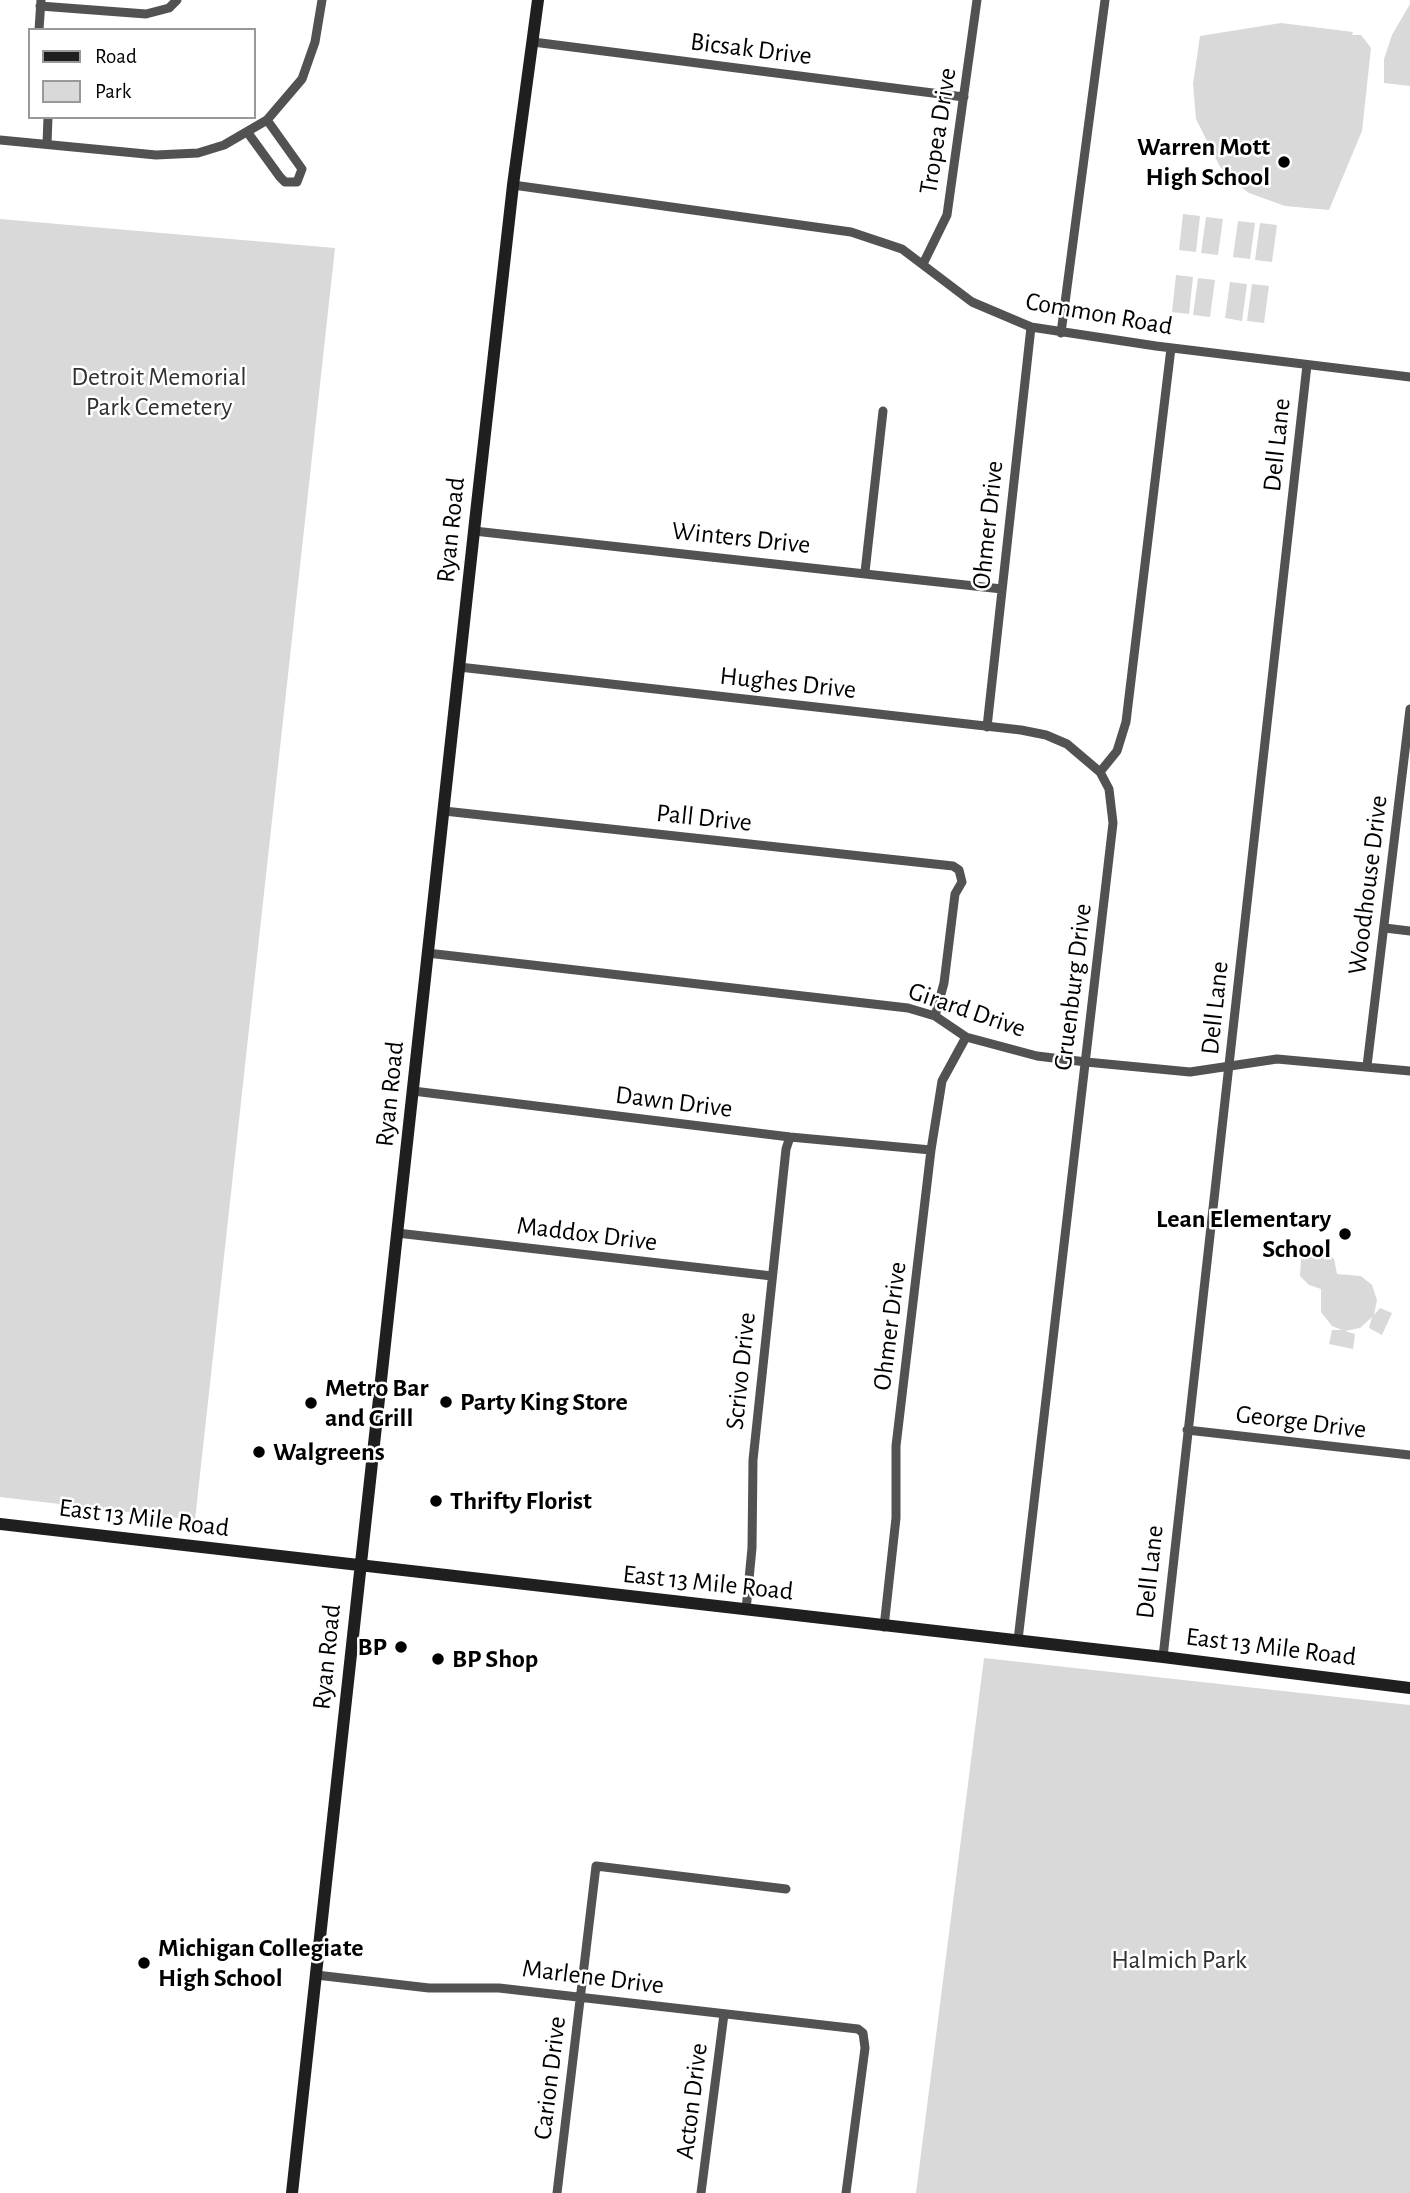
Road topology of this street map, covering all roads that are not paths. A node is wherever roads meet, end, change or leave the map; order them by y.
1 (177, 0) edge
2 (322, 0) edge
3 (538, 0) edge
4 (977, 0) edge
5 (1105, 0) edge
6 (40, 3) edge
7 (40, 28) edge
8 (533, 42) junction
9 (964, 97) junction
10 (48, 119) edge
11 (267, 120) junction
12 (248, 133) junction
13 (0, 139) edge
14 (47, 144) junction
15 (513, 185) junction
16 (923, 264) junction
17 (1031, 327) junction
18 (1061, 333) junction
19 (1171, 348) junction
20 (1307, 365) junction
21 (1410, 377) edge
22 (883, 411) dead end
23 (474, 531) junction
24 (865, 572) junction
25 (1002, 589) junction
26 (459, 667) junction
27 (1410, 709) edge
28 (987, 727) junction
29 (1100, 772) junction
30 (444, 811) junction
31 (1385, 928) junction
32 (1410, 931) edge
33 (427, 953) junction
34 (935, 1016) junction
35 (966, 1037) junction
36 (1086, 1062) junction
37 (1230, 1065) junction
38 (1367, 1066) junction
39 (1410, 1071) edge
40 (413, 1091) junction
41 (790, 1137) junction
42 (931, 1150) junction
43 (397, 1233) junction
44 (772, 1276) junction
45 (1187, 1430) junction
46 (1410, 1455) edge
47 (0, 1524) edge
48 (360, 1566) junction
49 (746, 1609) junction
50 (884, 1627) junction
51 (1018, 1640) junction
52 (1163, 1657) junction
53 (1410, 1688) edge
54 (786, 1889) dead end
55 (316, 1975) junction
56 (581, 1997) junction
57 (724, 2014) junction
58 (292, 2193) edge
59 (556, 2193) edge
60 (701, 2193) edge
61 (846, 2193) edge

1 - 6 street
2 - 11 street
3 - 8 main road, Ryan Road
4 - 9 street, Tropea Drive
5 - 18 street
6 - 7 street
8 - 9 street, Bicsak Drive
8 - 15 main road, Ryan Road
9 - 16 street, Tropea Drive
10 - 14 street
11 - 12 street
11 - 12 street
12 - 14 street
13 - 14 street
15 - 16 street, Common Road
15 - 23 main road, Ryan Road
16 - 17 street, Common Road
17 - 18 street, Common Road
17 - 25 street, Ohmer Drive
18 - 19 street, Common Road
19 - 20 street, Common Road
19 - 29 street
20 - 21 street, Common Road
20 - 37 street, Dell Lane
22 - 24 street
23 - 24 street, Winters Drive
23 - 26 main road, Ryan Road
24 - 25 street, Winters Drive
25 - 28 street, Ohmer Drive
26 - 28 street, Hughes Drive
26 - 30 main road, Ryan Road
27 - 31 street, Woodhouse Drive
28 - 29 street, Hughes Drive
29 - 36 street, Gruenburg Drive
30 - 33 main road, Ryan Road
30 - 34 street, Pall Drive
31 - 32 street
31 - 38 street, Woodhouse Drive
33 - 34 street, Girard Drive
33 - 40 main road, Ryan Road
34 - 35 street, Girard Drive
35 - 36 street, Girard Drive
35 - 42 street, Ohmer Drive
36 - 37 street, Girard Drive
36 - 51 street, Gruenburg Drive
37 - 38 street, Girard Drive
37 - 45 street, Dell Lane
38 - 39 street, Girard Drive
40 - 41 street, Dawn Drive
40 - 43 main road, Ryan Road
41 - 42 street, Dawn Drive
41 - 44 street, Scrivo Drive
42 - 50 street, Ohmer Drive
43 - 44 street, Maddox Drive
43 - 48 main road, Ryan Road
44 - 49 street, Scrivo Drive
45 - 46 street, George Drive
45 - 52 street, Dell Lane
47 - 48 main road, East 13 Mile Road
48 - 49 main road, East 13 Mile Road
48 - 55 main road, Ryan Road
49 - 50 main road, East 13 Mile Road
50 - 51 main road, East 13 Mile Road
51 - 52 main road, East 13 Mile Road
52 - 53 main road, East 13 Mile Road
54 - 56 street, Carion Drive
55 - 56 street, Marlene Drive
55 - 58 main road, Ryan Road
56 - 57 street, Marlene Drive
56 - 59 street, Carion Drive
57 - 60 street, Acton Drive
57 - 61 street, Marlene Drive

